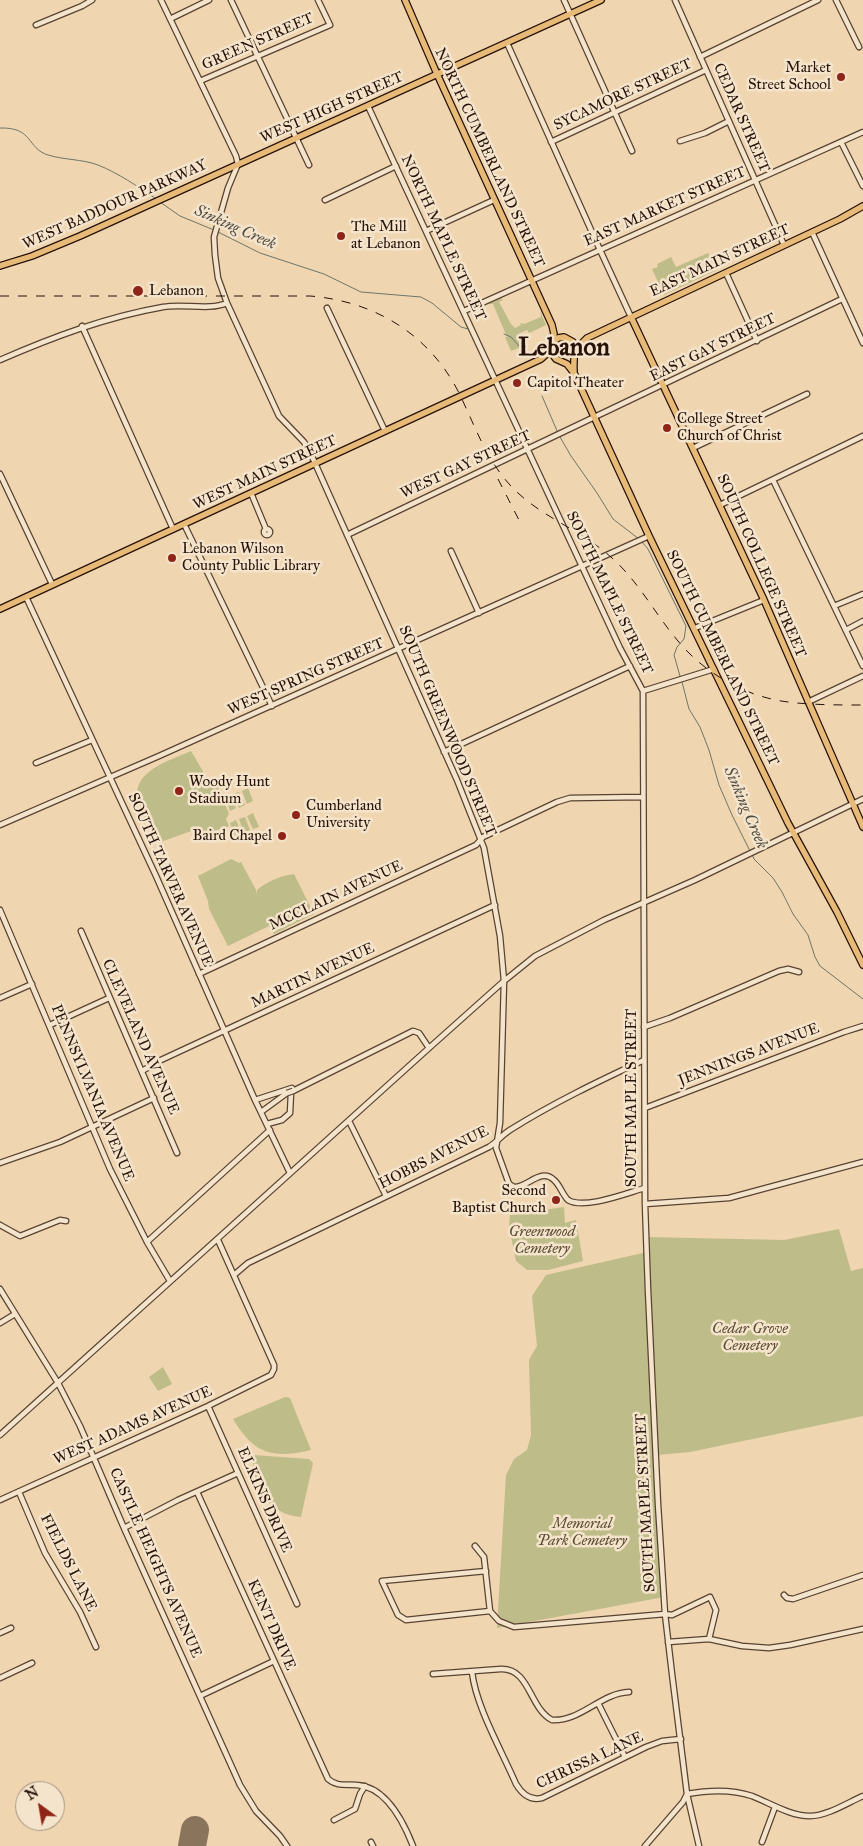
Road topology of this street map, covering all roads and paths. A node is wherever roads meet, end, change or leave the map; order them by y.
1 (92, 0) edge
2 (161, 0) edge
3 (209, 0) edge
4 (231, 0) edge
5 (318, 0) edge
6 (405, 0) edge
7 (564, 0) edge
8 (601, 0) edge
9 (675, 0) edge
10 (818, 0) edge
11 (836, 0) edge
12 (571, 14) junction
13 (170, 19) junction
14 (36, 25) dead end
15 (507, 43) junction
16 (859, 47) dead end
17 (258, 56) junction
18 (700, 57) junction
19 (706, 70) junction
20 (437, 74) junction
21 (200, 81) junction
22 (368, 106) junction
23 (614, 112) junction
24 (729, 121) junction
25 (863, 132) edge
26 (297, 138) junction
27 (680, 141) dead end
28 (551, 142) junction
29 (841, 142) junction
30 (632, 150) dead end
31 (238, 164) junction
32 (309, 165) dead end
33 (396, 166) junction
34 (754, 180) junction
35 (863, 186) edge
36 (325, 200) dead end
37 (494, 200) junction
38 (863, 206) edge
39 (854, 211) junction
40 (863, 212) edge
41 (426, 231) junction
42 (812, 232) junction
43 (784, 245) junction
44 (600, 250) junction
45 (0, 266) edge
46 (726, 273) junction
47 (532, 280) junction
48 (842, 299) junction
49 (227, 303) junction
50 (327, 308) dead end
51 (464, 311) junction
52 (631, 317) junction
53 (552, 325) junction
54 (82, 326) junction
55 (567, 338) junction
56 (587, 338) junction
57 (757, 341) junction
58 (553, 342) junction
59 (863, 343) edge
60 (551, 350) junction
61 (574, 352) junction
62 (541, 359) junction
63 (0, 360) edge
64 (559, 360) junction
65 (574, 373) junction
66 (494, 381) junction
67 (664, 385) junction
68 (807, 394) dead end
69 (595, 418) junction
70 (385, 431) junction
71 (863, 436) edge
72 (693, 448) junction
73 (527, 450) junction
74 (315, 464) junction
75 (0, 474) edge
76 (773, 480) junction
77 (251, 493) junction
78 (720, 505) junction
79 (184, 524) junction
80 (173, 529) junction
81 (266, 529) dead end
82 (347, 535) junction
83 (649, 536) junction
84 (450, 551) dead end
85 (582, 566) junction
86 (52, 584) junction
87 (863, 594) edge
88 (26, 597) junction
89 (764, 600) junction
90 (834, 606) junction
91 (0, 609) edge
92 (479, 613) junction
93 (863, 621) edge
94 (695, 628) junction
95 (846, 630) junction
96 (398, 649) junction
97 (630, 666) junction
98 (863, 666) edge
99 (714, 669) junction
100 (863, 676) edge
101 (642, 691) junction
102 (808, 702) junction
103 (272, 706) junction
104 (92, 740) junction
105 (444, 752) junction
106 (36, 763) dead end
107 (110, 778) junction
108 (643, 797) junction
109 (863, 799) edge
110 (853, 804) junction
111 (0, 825) edge
112 (863, 826) edge
113 (793, 833) junction
114 (482, 838) junction
115 (644, 902) junction
116 (495, 905) junction
117 (0, 910) edge
118 (80, 931) dead end
119 (863, 965) edge
120 (799, 972) dead end
121 (199, 974) junction
122 (504, 981) junction
123 (32, 984) junction
124 (0, 998) edge
125 (109, 998) junction
126 (50, 1026) junction
127 (863, 1026) edge
128 (644, 1027) junction
129 (225, 1031) junction
130 (429, 1048) junction
131 (644, 1060) junction
132 (142, 1071) junction
133 (290, 1091) junction
134 (154, 1098) junction
135 (255, 1100) junction
136 (645, 1108) junction
137 (261, 1112) junction
138 (349, 1121) junction
139 (266, 1124) junction
140 (92, 1128) junction
141 (270, 1130) junction
142 (497, 1143) junction
143 (177, 1153) dead end
144 (0, 1162) edge
145 (863, 1162) edge
146 (290, 1173) junction
147 (645, 1188) junction
148 (386, 1196) junction
149 (646, 1204) junction
150 (66, 1221) dead end
151 (0, 1225) edge
152 (218, 1240) junction
153 (147, 1242) junction
154 (234, 1275) junction
155 (170, 1282) junction
156 (0, 1289) edge
157 (15, 1314) junction
158 (0, 1322) edge
159 (58, 1383) junction
160 (208, 1406) junction
161 (0, 1435) edge
162 (94, 1457) junction
163 (238, 1473) junction
164 (19, 1492) junction
165 (196, 1492) junction
166 (0, 1500) edge
167 (124, 1528) junction
168 (475, 1546) dead end
169 (486, 1572) junction
170 (863, 1575) edge
171 (784, 1595) dead end
172 (297, 1604) dead end
173 (490, 1611) junction
174 (665, 1614) junction
175 (11, 1628) dead end
176 (863, 1629) edge
177 (0, 1633) edge
178 (709, 1638) junction
179 (668, 1642) junction
180 (96, 1647) dead end
181 (274, 1661) junction
182 (32, 1663) dead end
183 (472, 1672) junction
184 (433, 1674) dead end
185 (0, 1678) edge
186 (628, 1692) dead end
187 (200, 1696) junction
188 (598, 1703) junction
189 (681, 1739) junction
190 (625, 1757) junction
191 (365, 1786) junction
192 (688, 1794) junction
193 (863, 1796) edge
194 (775, 1806) junction
195 (334, 1820) dead end
196 (762, 1842) dead end
197 (287, 1846) edge
198 (413, 1846) edge
199 (645, 1846) edge
200 (699, 1846) edge

1 - 14 street
2 - 13 street
3 - 13 street
4 - 17 street
5 - 17 street, GREEN STREET
6 - 20 main road, NORTH CUMBERLAND STREET
7 - 12 street
8 - 12 main road, WEST HIGH STREET
9 - 18 street, CEDAR STREET
10 - 18 street, SYCAMORE STREET
11 - 16 street
12 - 15 main road, WEST HIGH STREET
12 - 23 street
13 - 21 street
15 - 20 main road, WEST HIGH STREET
15 - 28 street
17 - 21 street, GREEN STREET
17 - 26 street
18 - 19 street, CEDAR STREET
19 - 23 street, SYCAMORE STREET
19 - 24 street, CEDAR STREET
20 - 22 main road, WEST HIGH STREET
20 - 37 main road, NORTH CUMBERLAND STREET
21 - 31 street
22 - 26 main road, WEST HIGH STREET
22 - 33 street, NORTH MAPLE STREET
23 - 28 street, SYCAMORE STREET
23 - 30 street
24 - 27 street
24 - 34 street, CEDAR STREET
25 - 29 street, EAST MARKET STREET
26 - 31 main road, WEST HIGH STREET
26 - 32 street
28 - 44 street
29 - 34 street, EAST MARKET STREET
29 - 35 street
31 - 45 main road, WEST BADDOUR PARKWAY
31 - 49 street, SOUTH GREENWOOD STREET
33 - 36 street
33 - 41 street, NORTH MAPLE STREET
34 - 43 street, CEDAR STREET
34 - 44 street, EAST MARKET STREET
37 - 41 street
37 - 47 main road, NORTH CUMBERLAND STREET
38 - 39 main road, EAST MAIN STREET
39 - 40 street
39 - 42 main road, EAST MAIN STREET
41 - 51 street, NORTH MAPLE STREET
42 - 43 main road, EAST MAIN STREET
42 - 48 street
43 - 46 main road, EAST MAIN STREET
44 - 47 street, EAST MARKET STREET
44 - 52 street
46 - 52 main road, EAST MAIN STREET
46 - 57 street
47 - 51 street, EAST MARKET STREET
47 - 53 main road, NORTH CUMBERLAND STREET
48 - 57 street, EAST GAY STREET
48 - 59 street
49 - 54 street
49 - 74 street, SOUTH GREENWOOD STREET
50 - 70 street
51 - 66 street, NORTH MAPLE STREET
52 - 56 main road, EAST MAIN STREET
52 - 67 main road, SOUTH COLLEGE STREET
53 - 55 main road, NORTH CUMBERLAND STREET
53 - 58 main road, NORTH CUMBERLAND STREET
54 - 63 street
54 - 80 street
55 - 56 main road, EAST MAIN STREET
55 - 58 main road
55 - 61 main road
56 - 61 main road, EAST MAIN STREET
57 - 67 street, EAST GAY STREET
58 - 60 main road
60 - 62 main road, WEST MAIN STREET
60 - 64 main road
61 - 64 main road
61 - 65 main road
62 - 64 main road, WEST MAIN STREET
62 - 66 main road, WEST MAIN STREET
64 - 65 main road, SOUTH CUMBERLAND STREET
65 - 69 main road, SOUTH CUMBERLAND STREET
66 - 70 main road, WEST MAIN STREET
66 - 73 street, SOUTH MAPLE STREET
67 - 69 street, EAST GAY STREET
67 - 72 main road, SOUTH COLLEGE STREET
68 - 72 street
69 - 73 street, WEST GAY STREET
69 - 83 main road, SOUTH CUMBERLAND STREET
70 - 74 main road, WEST MAIN STREET
71 - 76 street
72 - 78 main road, SOUTH COLLEGE STREET
73 - 82 street, WEST GAY STREET
73 - 85 street, SOUTH MAPLE STREET
74 - 77 main road, WEST MAIN STREET
74 - 82 street, SOUTH GREENWOOD STREET
75 - 86 street
76 - 78 street
76 - 90 street
77 - 79 main road, WEST MAIN STREET
77 - 81 street
78 - 89 main road, SOUTH COLLEGE STREET
79 - 80 main road, WEST MAIN STREET
79 - 103 street
80 - 86 main road, WEST MAIN STREET
82 - 96 street, SOUTH GREENWOOD STREET
83 - 85 street, WEST SPRING STREET
83 - 94 main road, SOUTH CUMBERLAND STREET
84 - 92 street
85 - 92 street, WEST SPRING STREET
85 - 97 street, SOUTH MAPLE STREET
86 - 88 main road, WEST MAIN STREET
87 - 90 street
88 - 91 main road, WEST MAIN STREET
88 - 104 street, SOUTH TARVER AVENUE
89 - 94 street
89 - 102 main road, SOUTH COLLEGE STREET
90 - 95 street
92 - 96 street, WEST SPRING STREET
93 - 95 street
94 - 99 main road, SOUTH CUMBERLAND STREET
95 - 98 street
96 - 103 street, WEST SPRING STREET
96 - 105 street, SOUTH GREENWOOD STREET
97 - 101 street, SOUTH MAPLE STREET
97 - 105 street
99 - 101 street
99 - 113 main road, SOUTH CUMBERLAND STREET
100 - 102 street
101 - 108 street, SOUTH MAPLE STREET
102 - 110 main road, SOUTH COLLEGE STREET
103 - 107 street, WEST SPRING STREET
104 - 106 street
104 - 107 street, SOUTH TARVER AVENUE
105 - 114 street, SOUTH GREENWOOD STREET
107 - 111 street, WEST SPRING STREET
107 - 121 street, SOUTH TARVER AVENUE
108 - 114 street, MCCLAIN AVENUE
108 - 115 street, SOUTH MAPLE STREET
109 - 110 street
110 - 112 main road, SOUTH COLLEGE STREET
110 - 113 street
113 - 115 street
113 - 119 main road, SOUTH CUMBERLAND STREET
114 - 116 street, SOUTH GREENWOOD STREET
114 - 121 street, MCCLAIN AVENUE
115 - 122 street
115 - 128 street, SOUTH MAPLE STREET
116 - 122 street, SOUTH GREENWOOD STREET
116 - 129 street, MARTIN AVENUE
117 - 123 street, PENNSYLVANIA AVENUE
118 - 125 street, CLEVELAND AVENUE
120 - 128 street
121 - 129 street, SOUTH TARVER AVENUE
122 - 130 street
122 - 142 street, SOUTH GREENWOOD STREET
123 - 124 street
123 - 126 street, PENNSYLVANIA AVENUE
125 - 126 street
125 - 132 street, CLEVELAND AVENUE
126 - 140 street, PENNSYLVANIA AVENUE
127 - 136 street, JENNINGS AVENUE
128 - 131 street, SOUTH MAPLE STREET
129 - 132 street, MARTIN AVENUE
129 - 135 street, SOUTH TARVER AVENUE
130 - 133 street
130 - 138 street
131 - 136 street, SOUTH MAPLE STREET
131 - 142 street, HOBBS AVENUE
132 - 134 street, CLEVELAND AVENUE
133 - 135 street
133 - 137 street
133 - 139 street
134 - 140 street
134 - 143 street, CLEVELAND AVENUE
135 - 137 street, SOUTH TARVER AVENUE
136 - 147 street, SOUTH MAPLE STREET
137 - 139 street, SOUTH TARVER AVENUE
138 - 146 street
138 - 148 street
139 - 141 street, SOUTH TARVER AVENUE
140 - 144 street
140 - 153 street, PENNSYLVANIA AVENUE
141 - 146 street, SOUTH TARVER AVENUE
141 - 153 street
142 - 147 street
142 - 148 street, HOBBS AVENUE
145 - 149 street
146 - 152 street
147 - 149 street, SOUTH MAPLE STREET
148 - 154 street, HOBBS AVENUE
149 - 174 street, SOUTH MAPLE STREET
150 - 151 street
152 - 154 street
152 - 155 street
153 - 155 street, PENNSYLVANIA AVENUE
154 - 160 street, WEST ADAMS AVENUE
155 - 159 street
156 - 157 street, CASTLE HEIGHTS AVENUE
157 - 158 street
157 - 159 street, CASTLE HEIGHTS AVENUE
159 - 161 street
159 - 162 street, CASTLE HEIGHTS AVENUE
160 - 162 street, WEST ADAMS AVENUE
160 - 163 street, ELKINS DRIVE
162 - 164 street, WEST ADAMS AVENUE
162 - 167 street, CASTLE HEIGHTS AVENUE
163 - 165 street
163 - 172 street, ELKINS DRIVE
164 - 166 street, WEST ADAMS AVENUE
164 - 180 street, FIELDS LANE
165 - 167 street
165 - 181 street, KENT DRIVE
167 - 187 street, CASTLE HEIGHTS AVENUE
168 - 169 street
169 - 173 street
169 - 173 street
170 - 171 street
173 - 174 street
174 - 178 street
174 - 179 street, SOUTH MAPLE STREET
175 - 177 street
176 - 178 street
178 - 179 street
179 - 189 street, SOUTH MAPLE STREET
181 - 187 street
181 - 191 street, KENT DRIVE
182 - 185 street
183 - 184 street
183 - 188 street
183 - 190 street, CHRISSA LANE
186 - 188 street
187 - 197 street, CASTLE HEIGHTS AVENUE
188 - 190 street
189 - 190 street, CHRISSA LANE
189 - 192 street, SOUTH MAPLE STREET
191 - 195 street
191 - 198 street
192 - 194 street
192 - 199 street
192 - 200 street, SOUTH MAPLE STREET
193 - 194 street
194 - 196 street

